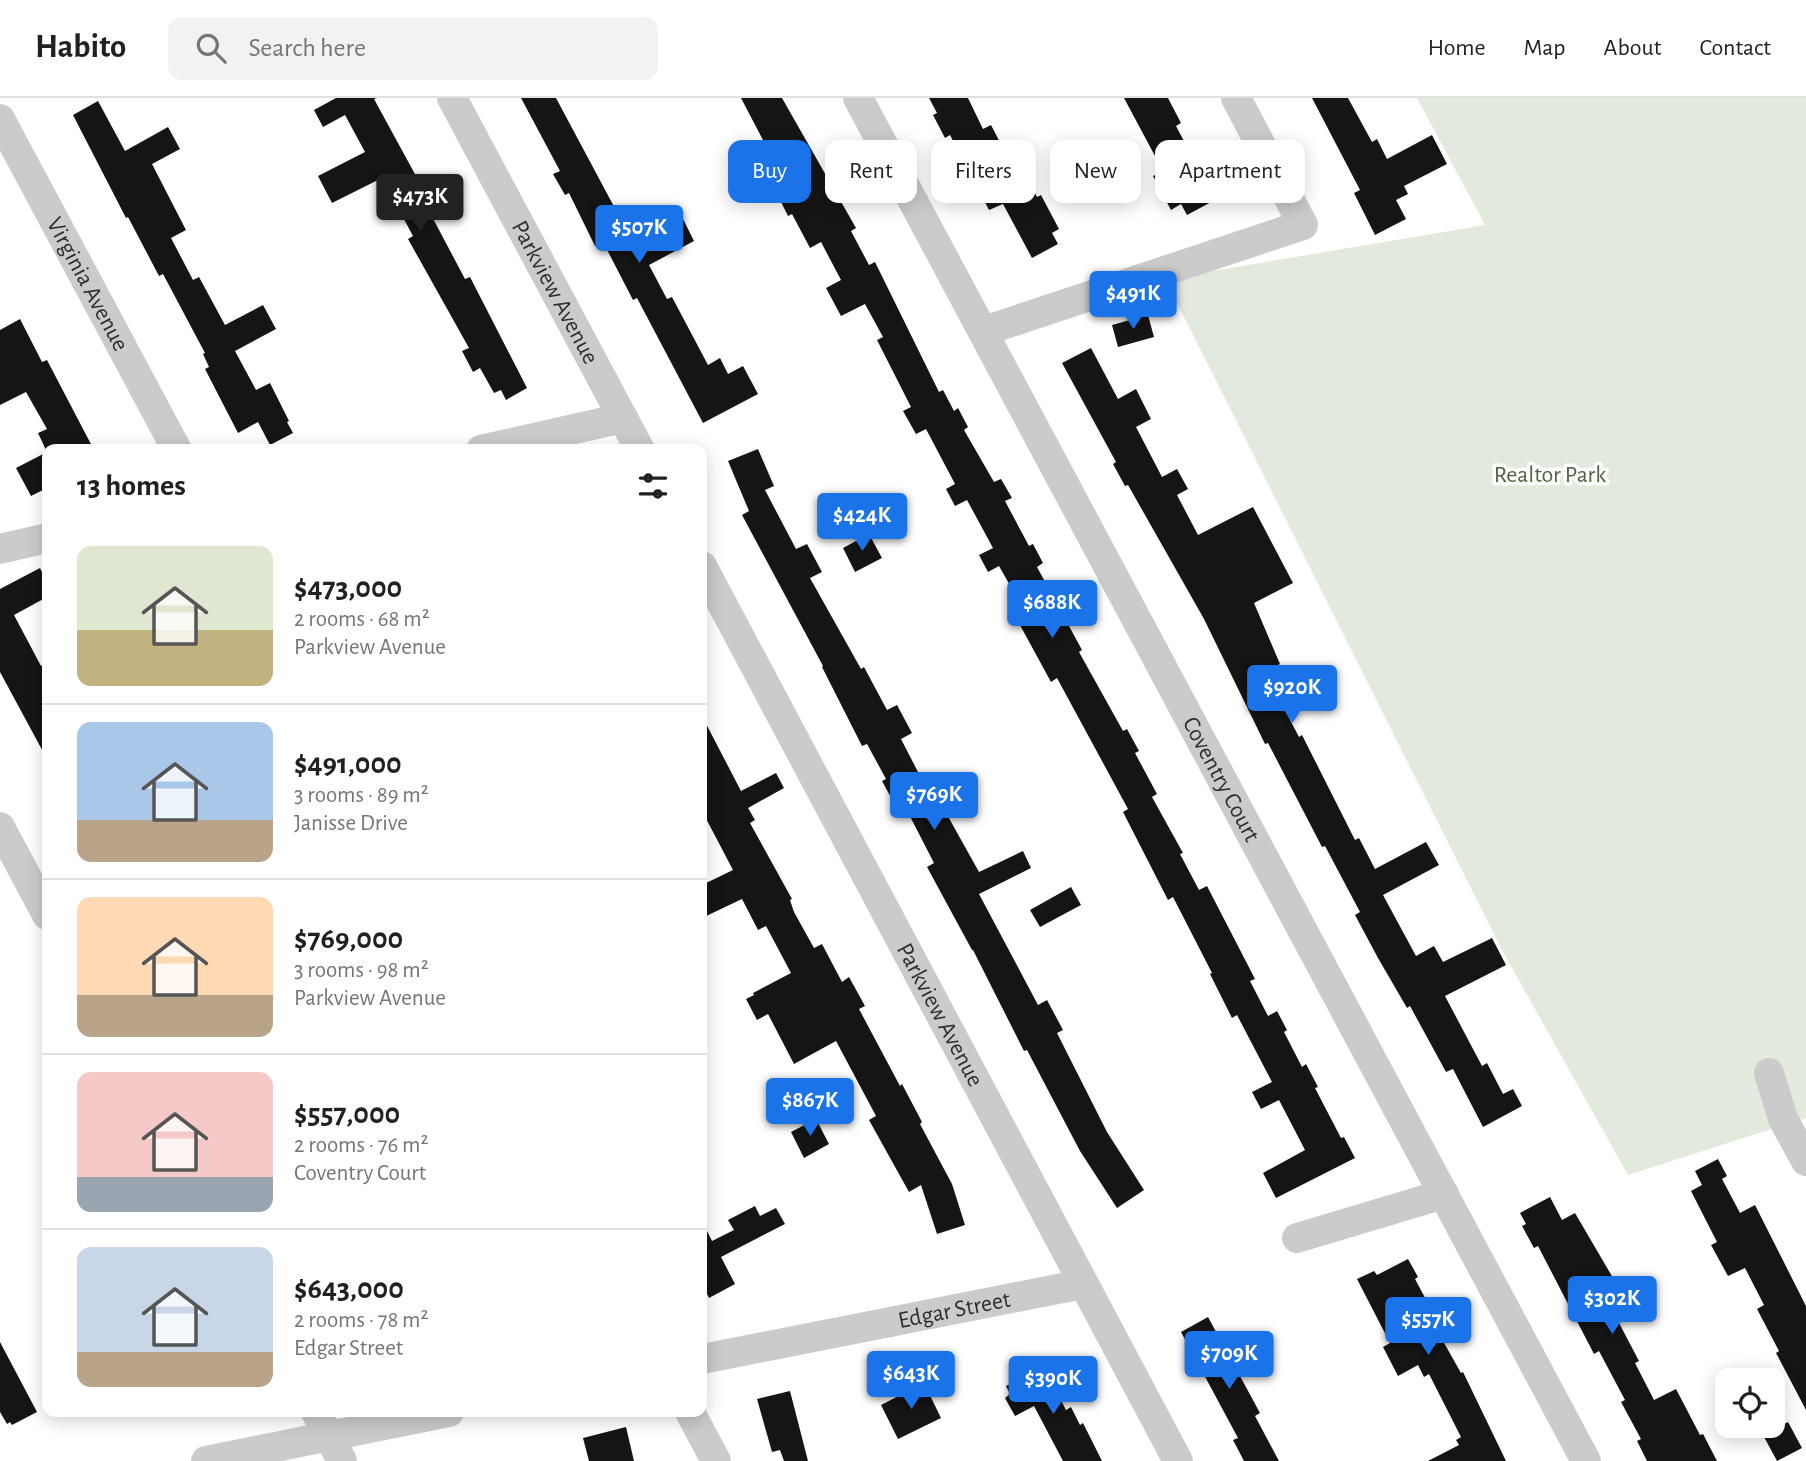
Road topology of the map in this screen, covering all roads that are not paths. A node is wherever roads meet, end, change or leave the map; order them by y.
1 (452, 98) edge
2 (858, 98) edge
3 (1236, 98) edge
4 (0, 119) edge
5 (984, 331) junction
6 (623, 418) junction
7 (174, 444) edge
8 (508, 444) edge
9 (637, 444) edge
10 (42, 539) edge
11 (0, 549) edge
12 (707, 575) edge
13 (0, 827) edge
14 (42, 906) edge
15 (1769, 1073) dead end
16 (1806, 1161) edge
17 (1444, 1194) junction
18 (1297, 1238) dead end
19 (1083, 1284) junction
20 (707, 1358) edge
21 (425, 1417) edge
22 (693, 1417) edge
23 (329, 1437) edge
24 (206, 1461) edge
25 (716, 1461) edge
26 (1178, 1461) edge
27 (1586, 1461) edge

1 - 6 street, Parkview Avenue
2 - 5 street, Coventry Court
3 - 5 street
4 - 7 street, Virginia Avenue
5 - 17 street, Coventry Court
6 - 8 street
6 - 9 street, Parkview Avenue
10 - 11 street
12 - 19 street, Parkview Avenue
13 - 14 street
15 - 16 street
17 - 18 street
17 - 27 street, Coventry Court
19 - 20 street, Edgar Street
19 - 26 street, Parkview Avenue
21 - 23 street
22 - 25 street
23 - 24 street

